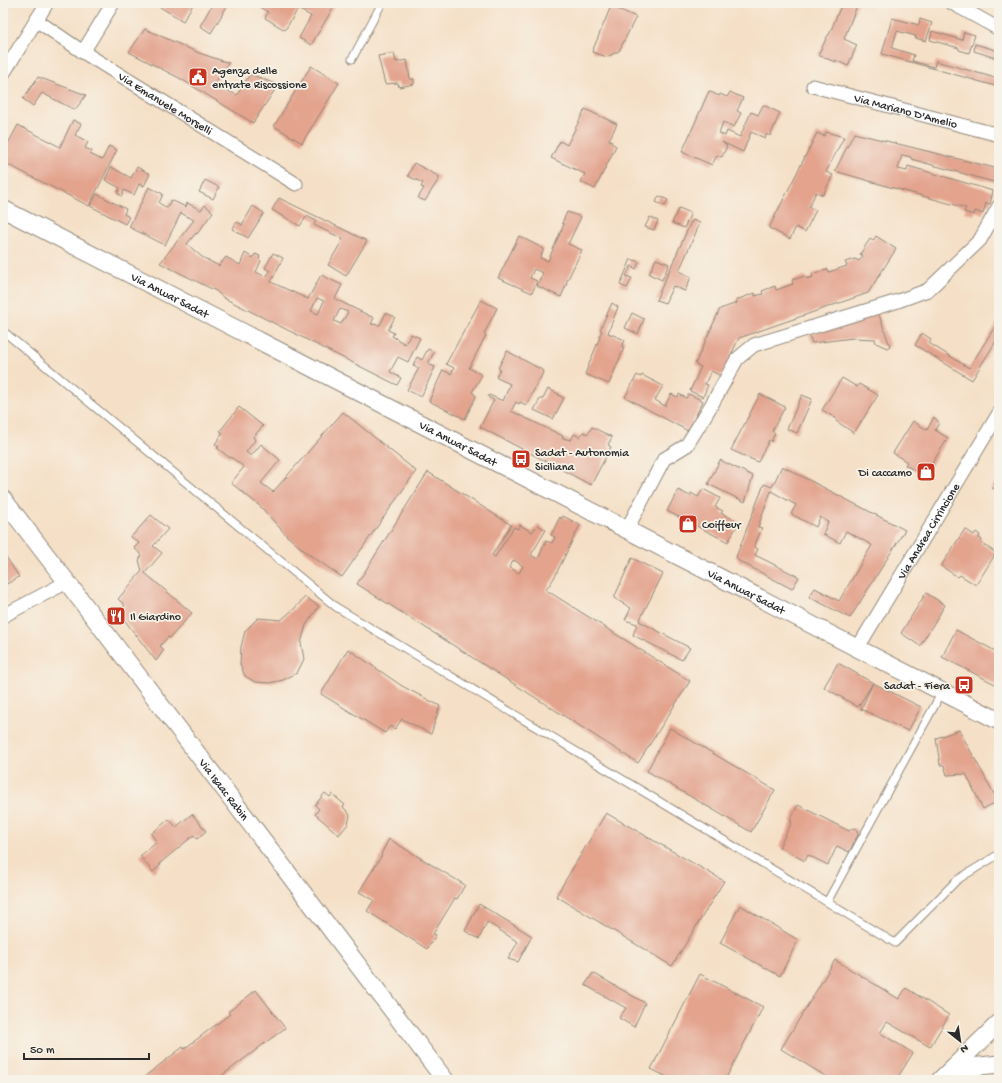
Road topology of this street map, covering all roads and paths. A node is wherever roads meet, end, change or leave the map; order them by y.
1 (47, 3) edge
2 (113, 3) edge
3 (382, 3) edge
4 (952, 3) edge
5 (36, 20) junction
6 (999, 29) edge
7 (83, 52) junction
8 (352, 59) dead end
9 (3, 74) edge
10 (813, 86) dead end
11 (999, 135) edge
12 (296, 184) dead end
13 (999, 206) edge
14 (3, 209) edge
15 (3, 331) edge
16 (999, 413) edge
17 (3, 499) edge
18 (627, 529) junction
19 (67, 582) junction
20 (3, 616) edge
21 (857, 649) junction
22 (942, 692) junction
23 (999, 721) edge
24 (999, 854) edge
25 (827, 902) junction
26 (999, 1023) edge
27 (999, 1064) edge
28 (946, 1074) edge
29 (445, 1080) edge

1 - 5 street
2 - 7 street
3 - 8 lane
4 - 6 street
5 - 7 street, Via Emanuele Morselli
5 - 9 street
7 - 12 street, Via Emanuele Morselli
10 - 11 street, Via Mariano D'Amelio
13 - 18 street
14 - 18 street, Via Anwar Sadat
15 - 25 lane
16 - 21 street, Via Andrea Cirrincione
17 - 19 street, Via Isaac Rabin
18 - 21 street, Via Anwar Sadat
19 - 20 street
19 - 29 street, Via Isaac Rabin
21 - 22 street, Via Anwar Sadat
22 - 23 street, Via Anwar Sadat
22 - 25 lane
24 - 25 lane
26 - 28 street
27 - 28 street

